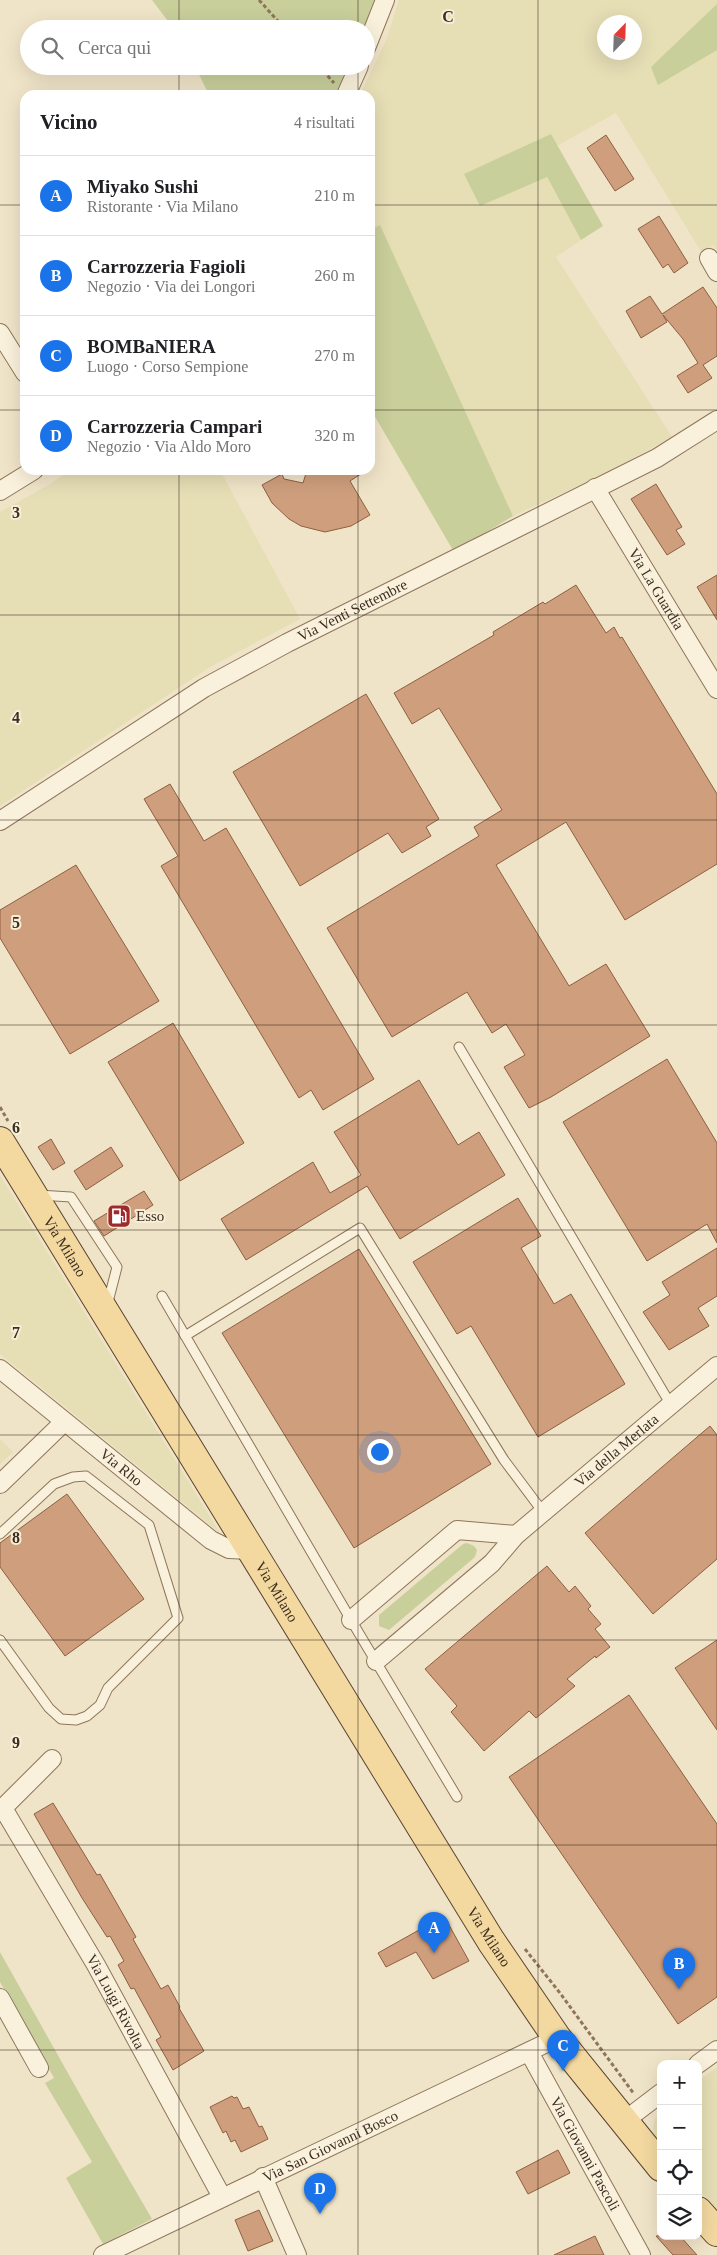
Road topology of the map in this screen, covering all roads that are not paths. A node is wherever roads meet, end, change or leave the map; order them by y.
1 (384, 0) edge
2 (375, 24) edge
3 (353, 75) edge
4 (343, 90) edge
5 (0, 333) edge
6 (20, 365) edge
7 (717, 420) edge
8 (26, 475) edge
9 (595, 488) junction
10 (0, 491) edge
11 (717, 689) edge
12 (0, 821) edge
13 (459, 1047) dead end
14 (0, 1142) edge
15 (162, 1296) dead end
16 (185, 1336) junction
17 (717, 1366) edge
18 (0, 1369) edge
19 (671, 1405) junction
20 (64, 1422) junction
21 (0, 1484) edge
22 (543, 1512) junction
23 (0, 1534) edge
24 (516, 1535) junction
25 (250, 1550) junction
26 (351, 1620) junction
27 (0, 1640) edge
28 (376, 1662) junction
29 (52, 1759) dead end
30 (457, 1797) dead end
31 (1, 1809) edge
32 (0, 1998) edge
33 (557, 2038) junction
34 (717, 2050) edge
35 (529, 2052) junction
36 (702, 2061) edge
37 (39, 2068) dead end
38 (657, 2096) edge
39 (623, 2122) junction
40 (657, 2162) edge
41 (263, 2178) junction
42 (222, 2197) junction
43 (702, 2215) edge
44 (717, 2232) edge
45 (104, 2255) edge
46 (297, 2255) edge
47 (641, 2255) edge

1 - 2 street
3 - 4 street
5 - 6 street
7 - 9 street, Via Venti Settembre
8 - 10 street
9 - 11 street, Via La Guardia
9 - 12 street, Via Venti Settembre
13 - 19 lane
14 - 25 main road, Via Milano
15 - 16 lane
16 - 22 lane
16 - 26 lane
17 - 19 street, Via della Merlata
18 - 20 street, Via Rho
19 - 22 street, Via della Merlata
20 - 21 street
20 - 25 street, Via Rho
22 - 24 street, Via della Merlata
23 - 27 lane
24 - 26 street
24 - 28 street, Via della Merlata
25 - 33 main road, Via Milano
26 - 28 lane
28 - 30 lane
29 - 31 street
31 - 42 street, Via Luigi Rivolta
32 - 37 street
33 - 35 street, Via San Giovanni Bosco
33 - 39 main road, Via Milano
34 - 36 street
35 - 41 street, Via San Giovanni Bosco
35 - 47 street, Via Giovanni Pascoli
38 - 39 street
39 - 40 main road, Via Milano
41 - 42 street, Via San Giovanni Bosco
41 - 46 street
42 - 45 street, Via San Giovanni Bosco
43 - 44 main road

